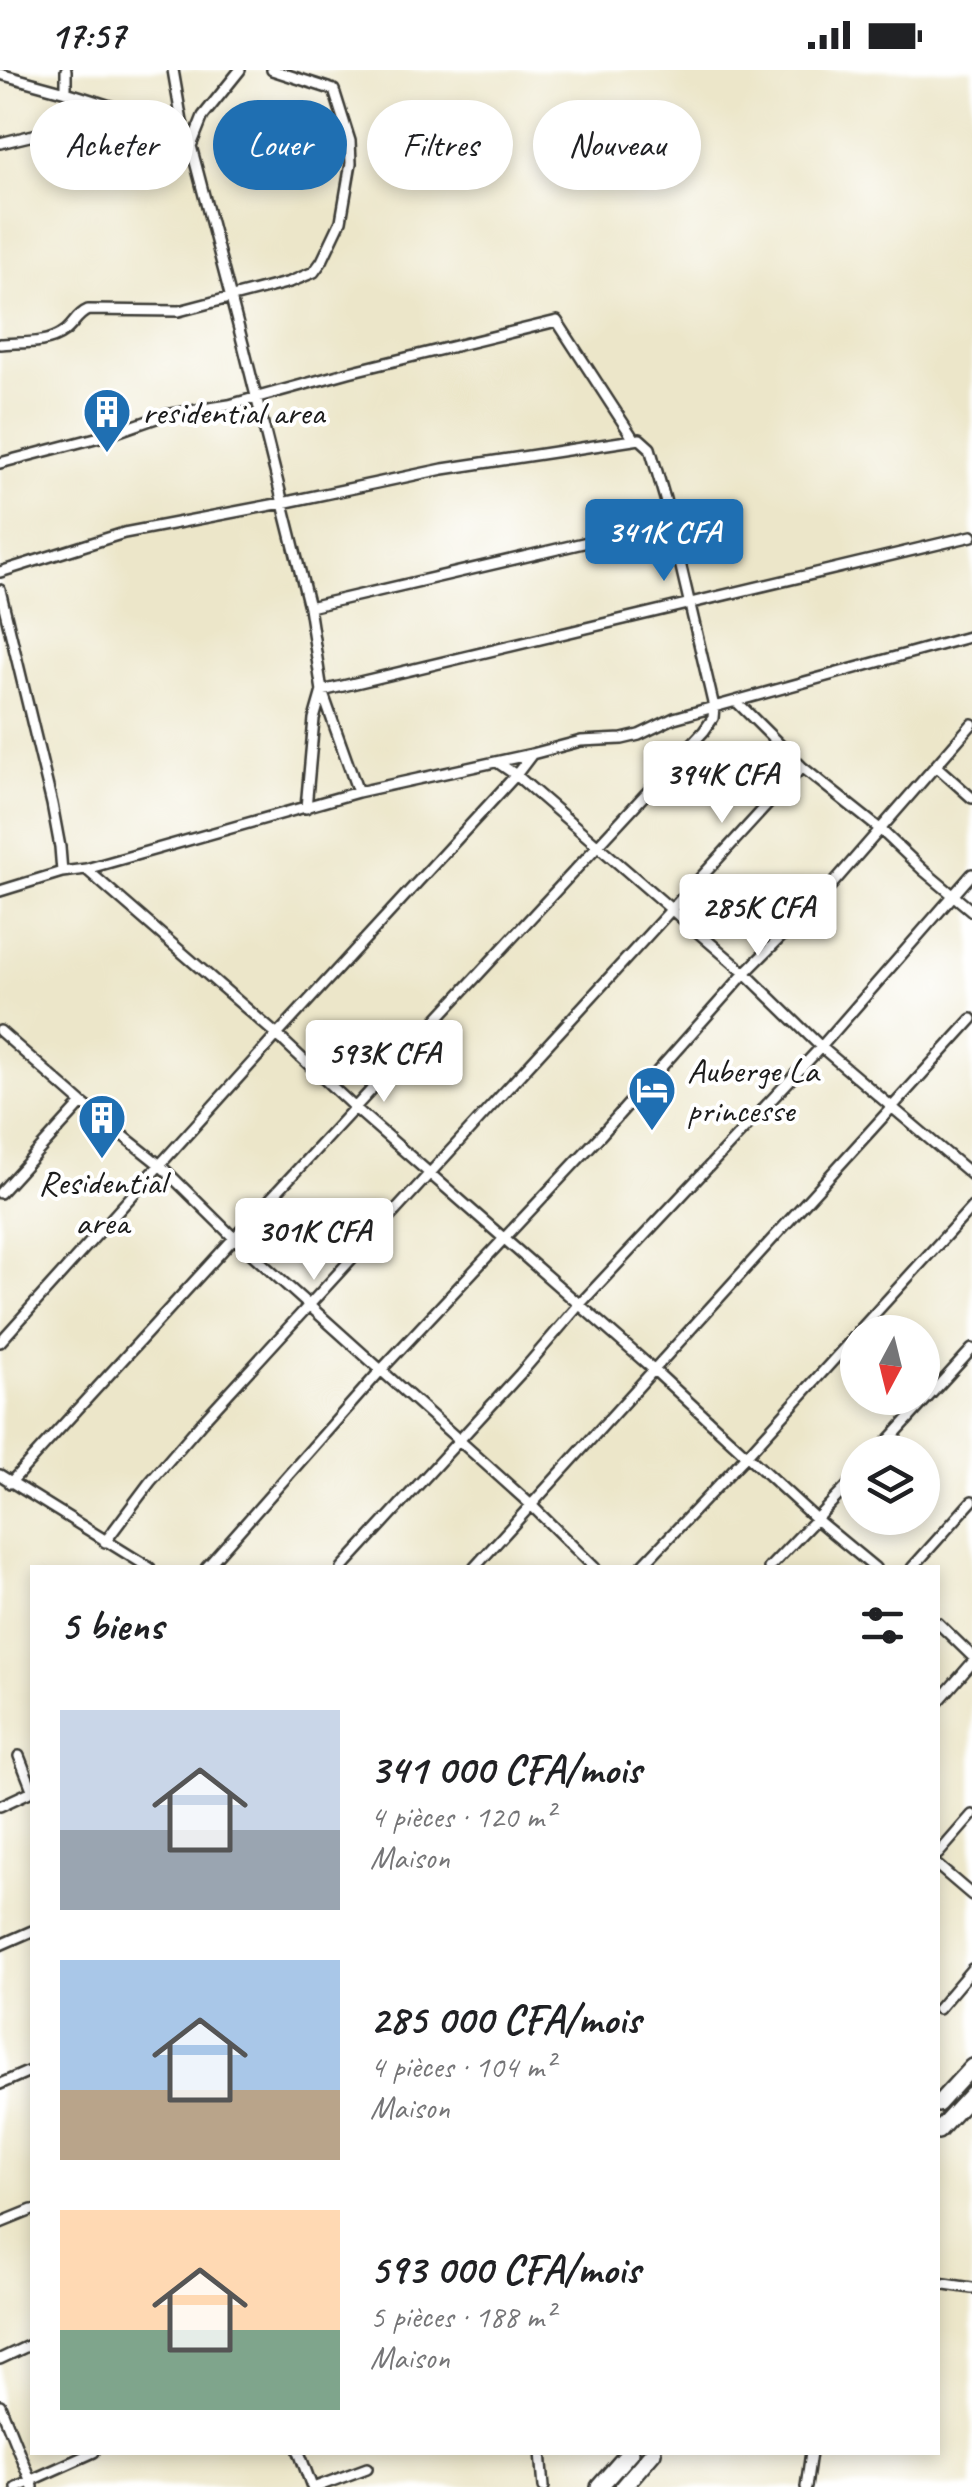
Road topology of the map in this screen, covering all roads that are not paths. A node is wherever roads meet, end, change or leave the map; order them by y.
1 (66, 70) edge
2 (173, 70) edge
3 (240, 70) edge
4 (272, 70) edge
5 (0, 74) edge
6 (66, 92) junction
7 (91, 100) edge
8 (178, 100) edge
9 (30, 136) edge
10 (193, 141) edge
11 (0, 143) edge
12 (193, 153) edge
13 (232, 298) junction
14 (0, 344) edge
15 (255, 397) junction
16 (633, 438) junction
17 (0, 463) edge
18 (282, 504) junction
19 (669, 523) junction
20 (972, 536) edge
21 (0, 572) edge
22 (0, 590) edge
23 (688, 602) junction
24 (309, 608) junction
25 (972, 636) edge
26 (322, 692) junction
27 (736, 701) junction
28 (714, 707) junction
29 (972, 724) edge
30 (532, 754) junction
31 (497, 762) junction
32 (936, 766) junction
33 (802, 767) junction
34 (516, 776) junction
35 (358, 792) junction
36 (972, 798) edge
37 (306, 808) junction
38 (881, 830) junction
39 (598, 846) junction
40 (86, 869) junction
41 (62, 872) junction
42 (972, 874) edge
43 (0, 891) edge
44 (953, 894) junction
45 (671, 911) junction
46 (972, 911) edge
47 (745, 973) junction
48 (972, 1019) edge
49 (277, 1035) junction
50 (2, 1038) edge
51 (821, 1046) junction
52 (82, 1103) junction
53 (892, 1106) junction
54 (356, 1108) junction
55 (160, 1165) junction
56 (429, 1173) junction
57 (972, 1175) edge
58 (0, 1194) edge
59 (972, 1207) edge
60 (234, 1238) junction
61 (505, 1239) junction
62 (309, 1304) junction
63 (579, 1305) junction
64 (874, 1315) edge
65 (0, 1342) edge
66 (972, 1349) edge
67 (840, 1353) edge
68 (653, 1369) junction
69 (381, 1370) junction
70 (894, 1435) edge
71 (458, 1439) junction
72 (747, 1455) junction
73 (0, 1476) edge
74 (10, 1483) junction
75 (840, 1495) edge
76 (972, 1501) edge
77 (530, 1504) junction
78 (817, 1520) junction
79 (105, 1542) junction
80 (145, 1565) edge
81 (209, 1565) edge
82 (345, 1565) edge
83 (477, 1565) edge
84 (592, 1565) edge
85 (643, 1565) edge
86 (772, 1565) edge
87 (872, 1565) edge
88 (915, 1565) edge
89 (940, 1625) edge
90 (972, 1656) edge
91 (972, 1664) edge
92 (940, 1700) edge
93 (19, 1756) dead end
94 (30, 1785) edge
95 (30, 1791) edge
96 (0, 1806) edge
97 (972, 1815) edge
98 (940, 1852) edge
99 (940, 1868) edge
100 (972, 1896) edge
101 (30, 1932) edge
102 (0, 1945) edge
103 (972, 1969) edge
104 (940, 2007) edge
105 (972, 2068) edge
106 (30, 2071) edge
107 (0, 2084) edge
108 (972, 2094) edge
109 (940, 2102) edge
110 (940, 2130) edge
111 (30, 2211) edge
112 (0, 2223) edge
113 (940, 2283) edge
114 (972, 2288) edge
115 (30, 2345) edge
116 (0, 2359) edge
117 (0, 2405) edge
118 (88, 2455) edge
119 (300, 2455) edge
120 (541, 2455) edge
121 (627, 2455) edge
122 (650, 2455) edge
123 (810, 2455) edge
124 (367, 2468) dead end
125 (32, 2484) edge
126 (16, 2487) edge
127 (314, 2487) edge
128 (544, 2487) edge
129 (600, 2487) edge
130 (623, 2487) edge
131 (806, 2487) edge

1 - 6 street
2 - 8 street
3 - 10 street
4 - 13 street
5 - 6 street
6 - 7 street
9 - 11 street
12 - 13 street
13 - 14 street
13 - 15 street
15 - 16 street
15 - 17 street
15 - 18 street
16 - 18 street
16 - 19 street
18 - 21 street
18 - 24 street
19 - 23 street
19 - 24 street
20 - 23 street
22 - 41 street
23 - 26 street
23 - 28 street
24 - 26 street
25 - 27 street
26 - 35 street
26 - 37 street
27 - 28 street
27 - 33 street
28 - 30 street
28 - 39 street
29 - 32 street
30 - 31 street
30 - 34 street
31 - 34 street
31 - 35 street
32 - 36 street
32 - 38 street
33 - 38 street
33 - 45 street
34 - 39 street
34 - 49 street
35 - 37 street
37 - 40 street
38 - 44 street
38 - 47 street
39 - 45 street
39 - 54 street
40 - 41 street
40 - 49 street
41 - 43 street
42 - 44 street
44 - 46 street
44 - 51 street
45 - 47 street
45 - 56 street
47 - 51 street
47 - 61 street
48 - 53 street
49 - 54 street
49 - 55 street
50 - 52 street
51 - 53 street
51 - 63 street
52 - 55 street
52 - 58 street
53 - 57 street
53 - 68 street
54 - 56 street
54 - 60 street
55 - 60 street
55 - 65 street
56 - 61 street
56 - 62 street
59 - 64 street
60 - 62 street
60 - 74 street
61 - 63 street
61 - 69 street
62 - 69 street
62 - 79 street
63 - 68 street
63 - 71 street
66 - 70 street
67 - 72 street
68 - 72 street
68 - 77 street
69 - 71 street
69 - 81 street
71 - 77 street
71 - 82 street
72 - 78 street
72 - 85 street
73 - 74 street
74 - 79 street
75 - 78 street
76 - 88 street
77 - 83 street
77 - 84 street
78 - 86 street
78 - 87 street
79 - 80 street
89 - 90 street
91 - 92 street
93 - 94 street
95 - 96 street
97 - 98 street
99 - 100 street
101 - 102 street
103 - 104 street
105 - 109 highway
106 - 107 street
108 - 110 highway
111 - 112 street
113 - 114 street
115 - 116 street
117 - 125 street
118 - 125 street
119 - 127 street
120 - 128 street
121 - 129 highway
122 - 130 highway
123 - 131 street
124 - 127 street
125 - 126 street

